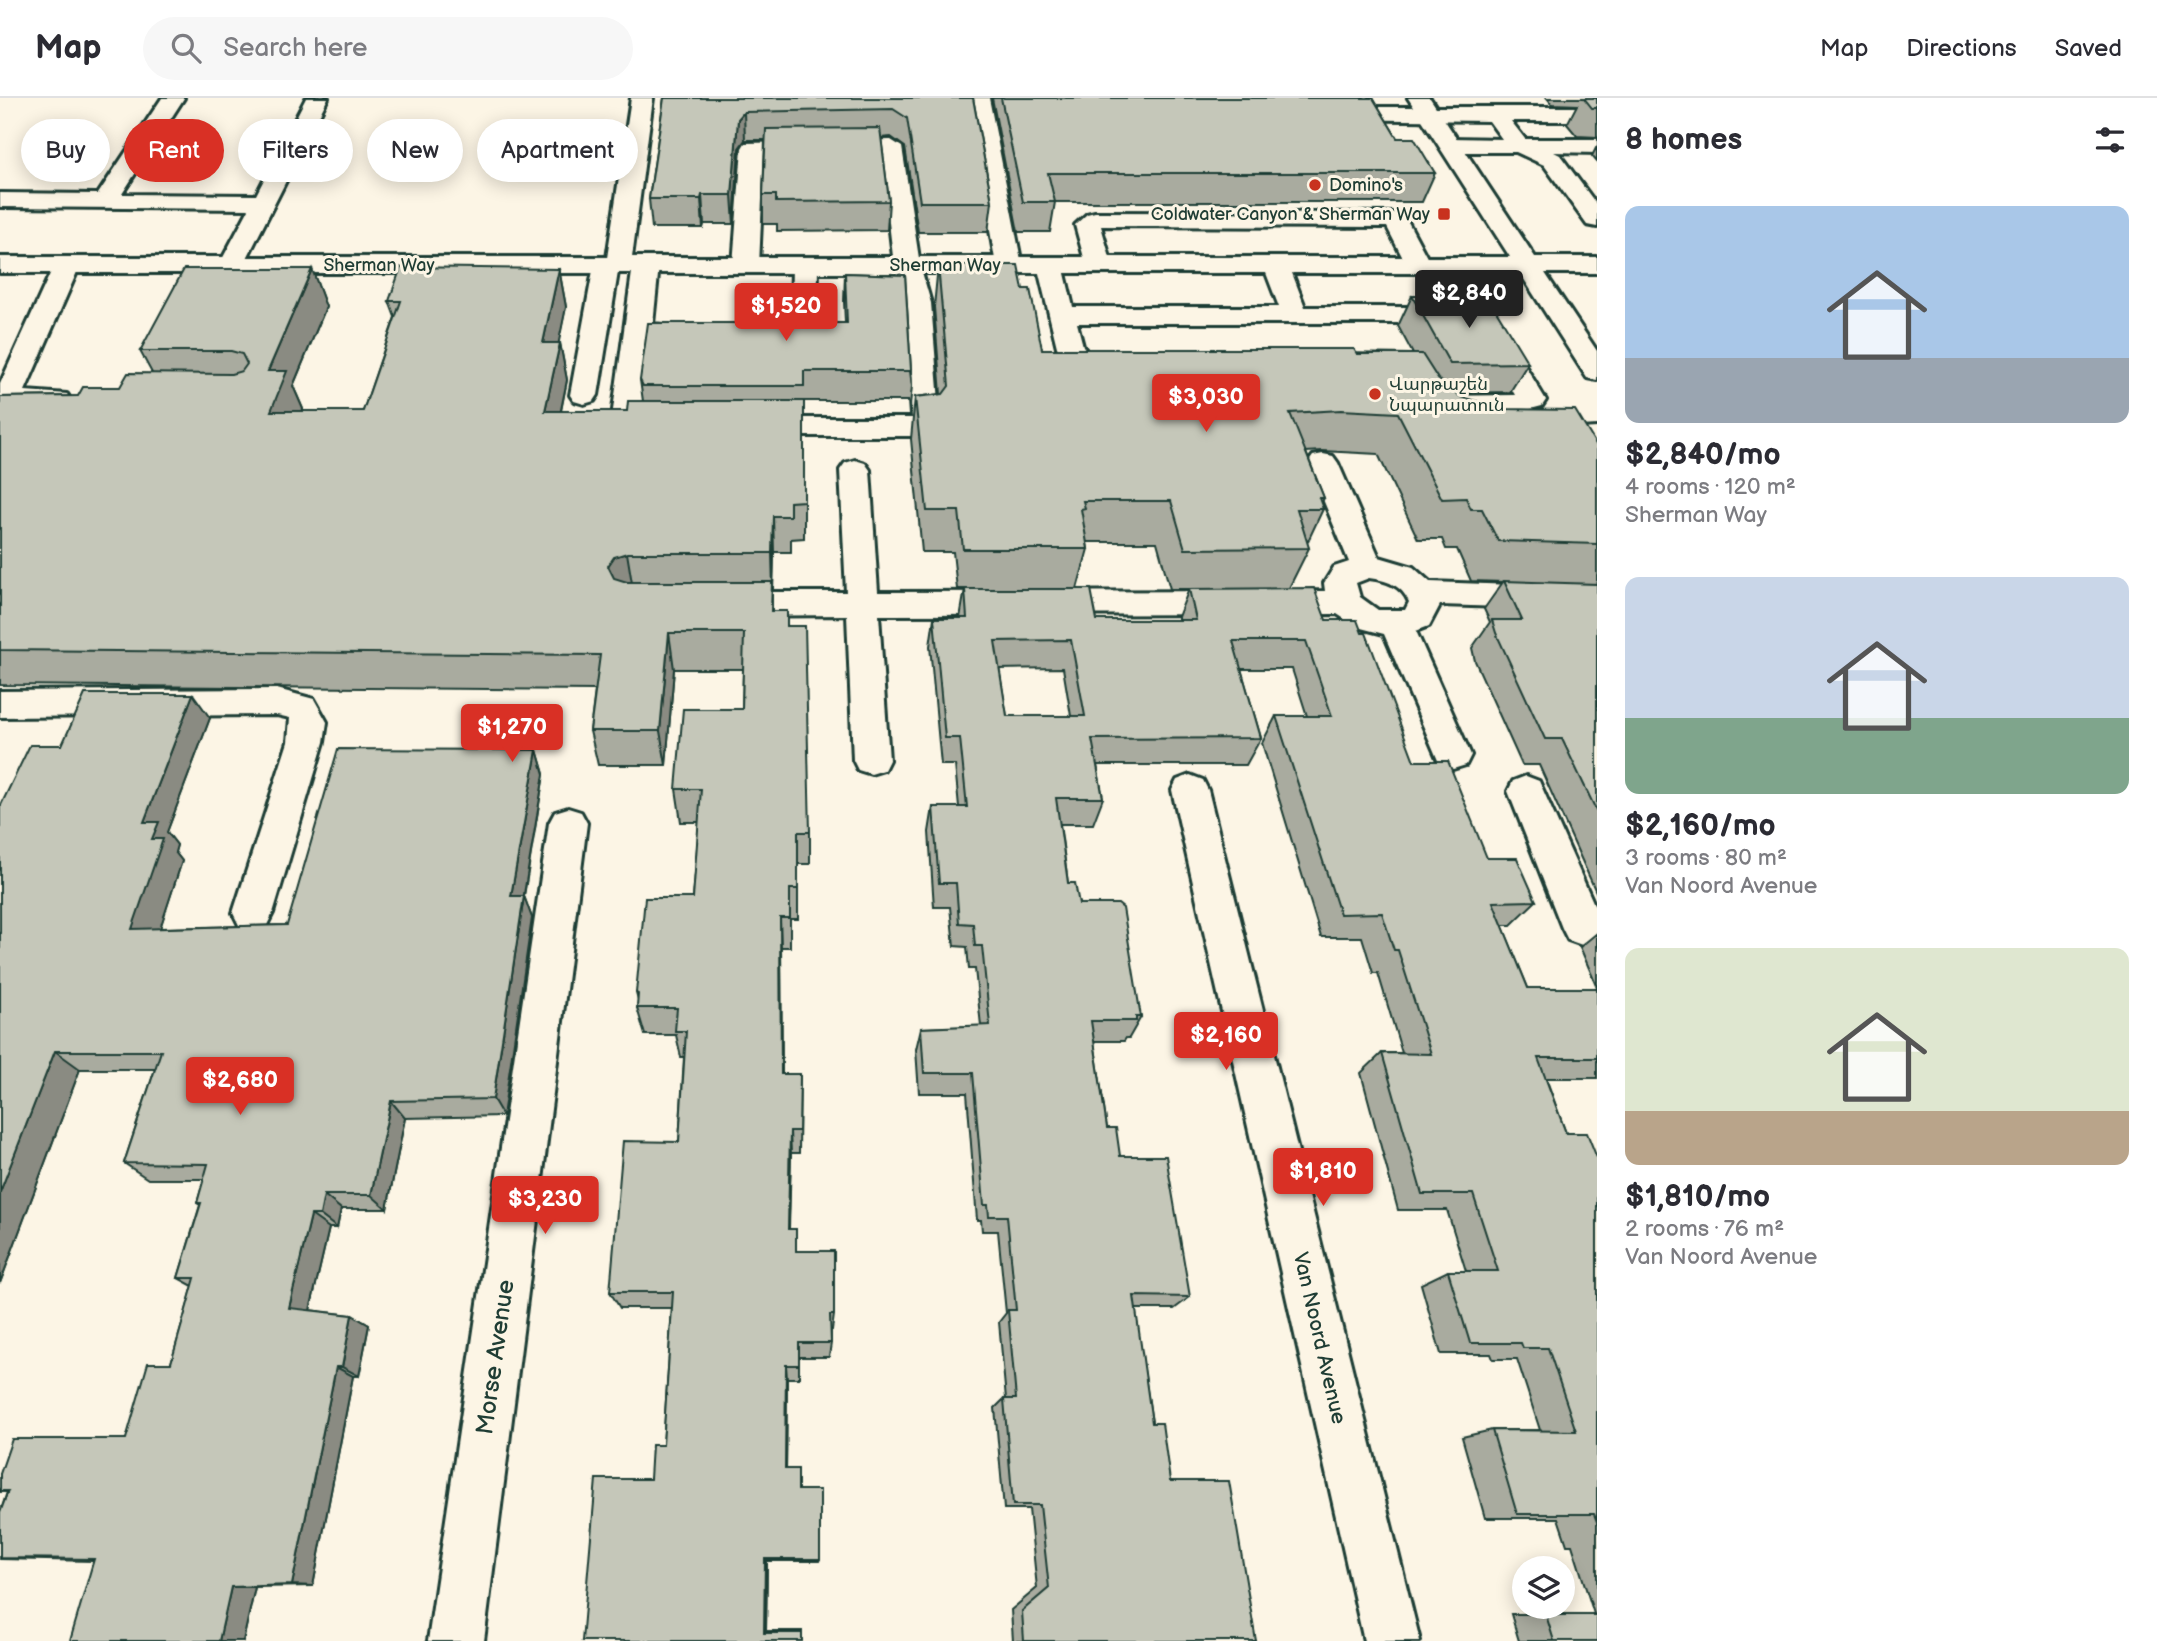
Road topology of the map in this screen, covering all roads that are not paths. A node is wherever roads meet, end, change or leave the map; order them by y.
1 (173, 98) edge
2 (317, 98) edge
3 (642, 98) edge
4 (978, 98) edge
5 (1424, 105) edge
6 (1494, 113) junction
7 (1307, 114) edge
8 (1597, 114) edge
9 (1450, 145) junction
10 (1518, 145) junction
11 (1597, 146) edge
12 (0, 200) edge
13 (106, 200) junction
14 (264, 202) junction
15 (1596, 220) edge
16 (0, 265) edge
17 (67, 265) junction
18 (232, 265) junction
19 (612, 265) junction
20 (646, 265) junction
21 (746, 265) junction
22 (805, 265) junction
23 (907, 265) junction
24 (1009, 265) junction
25 (1050, 265) junction
26 (1099, 265) junction
27 (1276, 265) junction
28 (1418, 265) junction
29 (1528, 265) junction
30 (1597, 265) edge
31 (1295, 314) junction
32 (1062, 315) junction
33 (694, 331) edge
34 (736, 331) edge
35 (639, 332) junction
36 (1148, 364) edge
37 (1597, 372) edge
38 (584, 394) dead end
39 (87, 400) edge
40 (692, 427) edge
41 (733, 427) edge
42 (1462, 434) edge
43 (1597, 437) edge
44 (1516, 438) edge
45 (1322, 463) dead end
46 (855, 470) dead end
47 (1367, 567) junction
48 (1422, 593) junction
49 (1597, 599) edge
50 (1345, 602) junction
51 (687, 604) edge
52 (863, 604) junction
53 (1396, 624) junction
54 (0, 704) edge
55 (1453, 755) dead end
56 (871, 760) dead end
57 (1190, 790) dead end
58 (1527, 791) dead end
59 (568, 823) dead end
60 (253, 913) dead end
61 (1597, 928) edge
62 (456, 1641) edge
63 (1392, 1641) edge

1 - 13 main road
2 - 14 main road
3 - 19 main road
4 - 24 main road
5 - 6 main road
5 - 7 main road
5 - 9 main road
6 - 8 main road
6 - 10 main road
9 - 10 main road
9 - 29 main road
10 - 11 main road
10 - 15 main road
12 - 13 main road
13 - 14 main road
14 - 18 main road
16 - 17 main road, Sherman Way
17 - 18 main road, Sherman Way
17 - 39 main road
18 - 19 main road, Sherman Way
19 - 20 main road, Sherman Way
19 - 38 main road
20 - 21 main road, Sherman Way
20 - 35 main road
21 - 22 main road, Sherman Way
21 - 23 main road
22 - 23 main road, Sherman Way
22 - 34 main road
23 - 24 main road, Sherman Way
23 - 41 main road
24 - 25 main road, Sherman Way
25 - 26 main road, Sherman Way
25 - 32 main road
26 - 27 main road, Sherman Way
26 - 28 main road
27 - 28 main road, Sherman Way
27 - 31 main road
28 - 29 main road, Sherman Way
29 - 30 main road, Sherman Way
29 - 37 main road
31 - 32 main road
31 - 42 main road
32 - 36 main road
33 - 35 main road
35 - 40 main road
43 - 44 main road
45 - 47 main road
46 - 52 main road
47 - 48 main road
47 - 50 main road
48 - 49 main road
48 - 53 main road
50 - 52 main road
50 - 53 main road
51 - 52 main road
52 - 56 main road
53 - 55 main road
54 - 60 main road
57 - 63 main road, Van Noord Avenue
58 - 61 main road
59 - 62 main road, Morse Avenue

